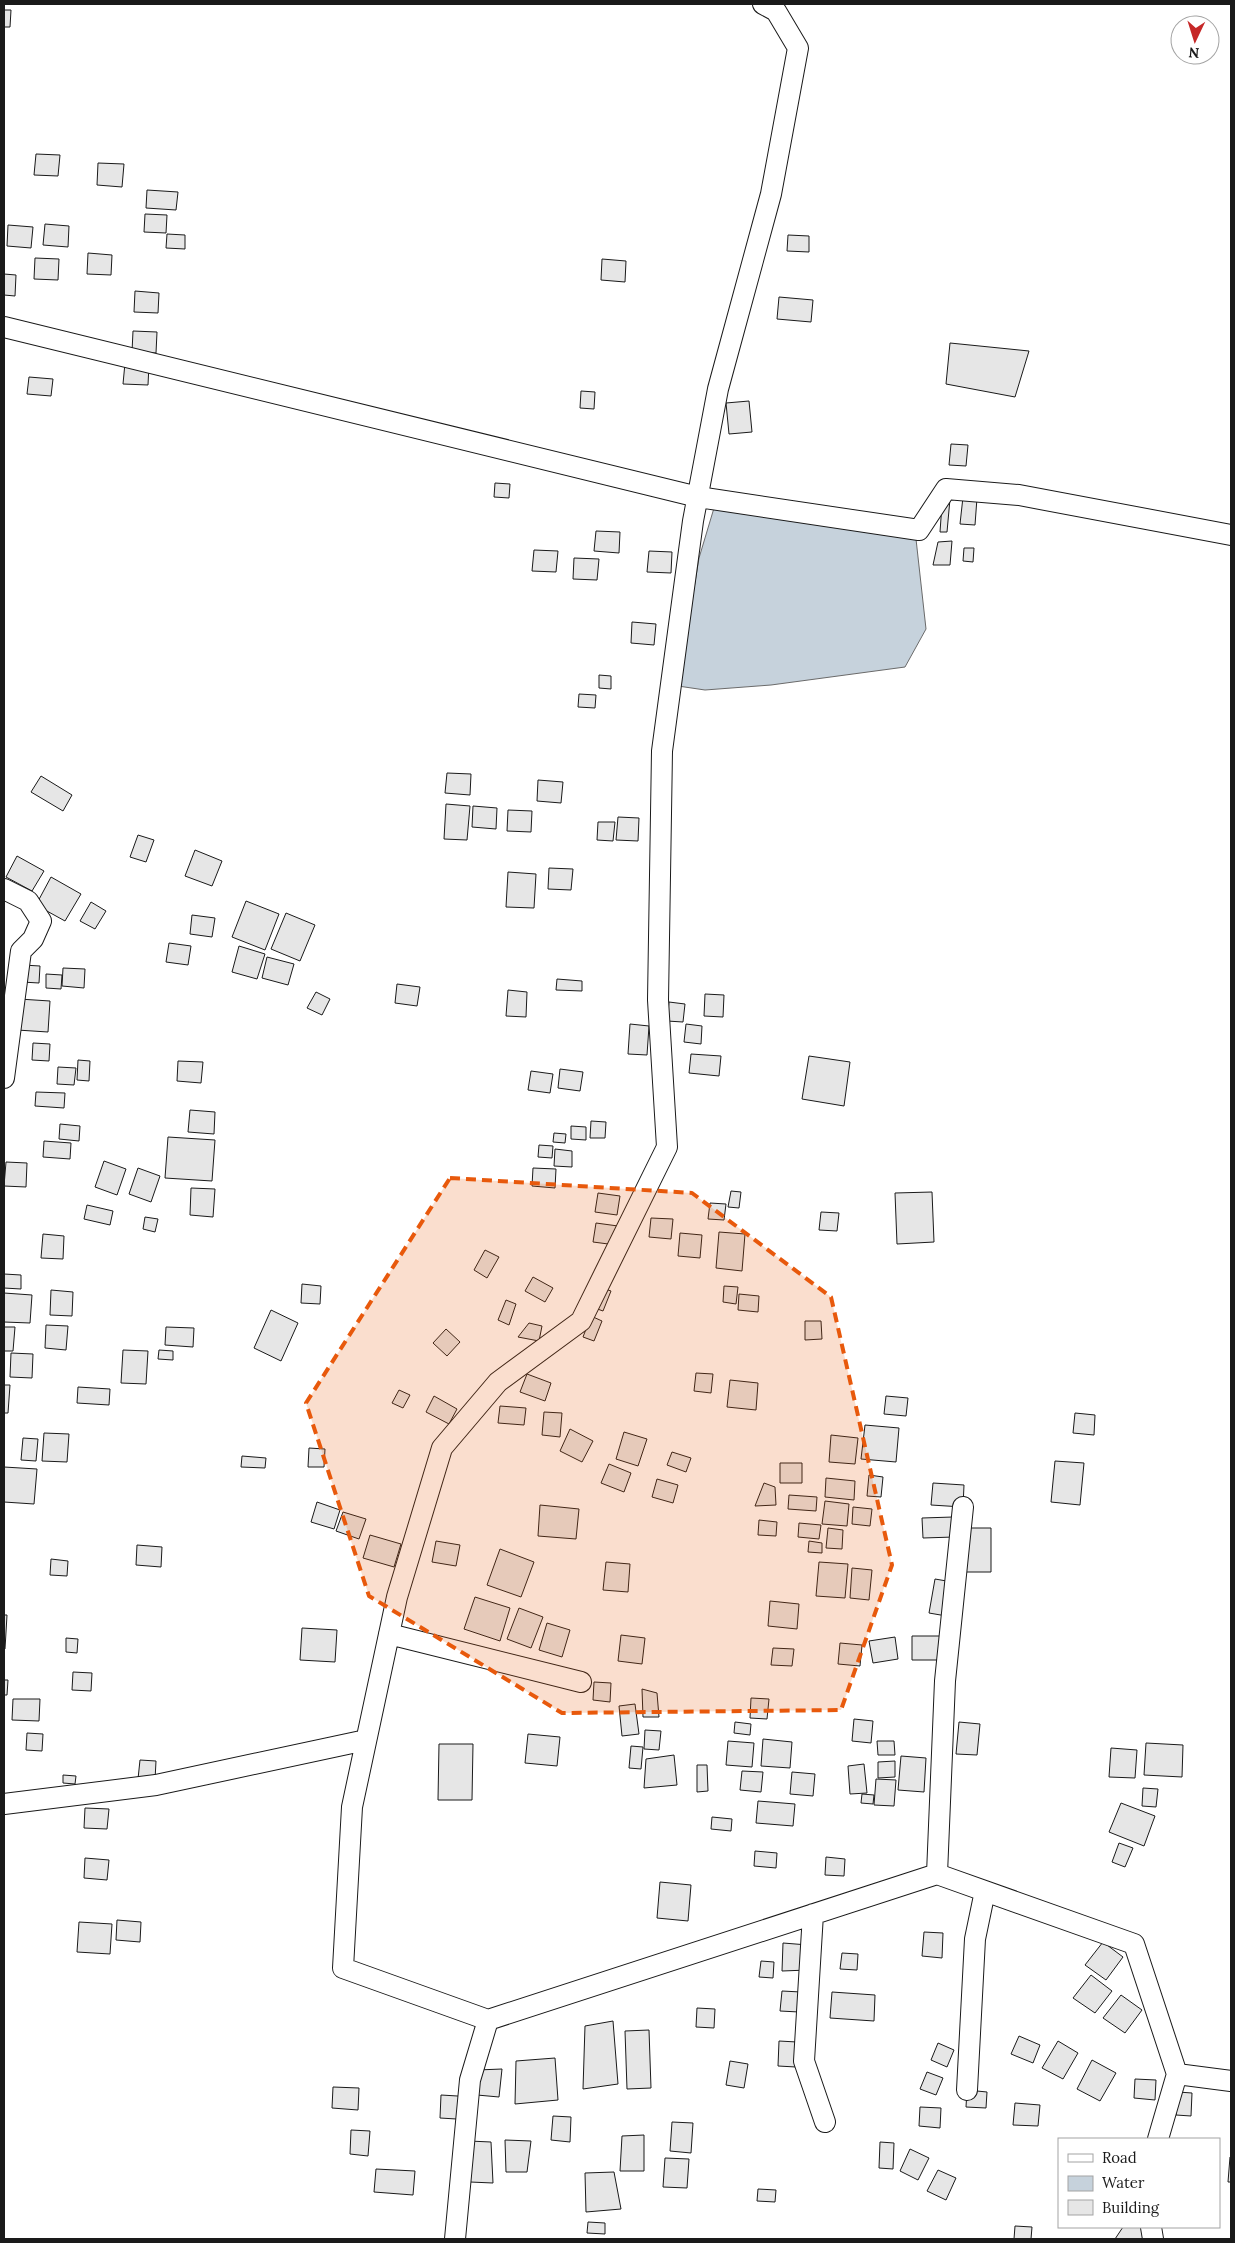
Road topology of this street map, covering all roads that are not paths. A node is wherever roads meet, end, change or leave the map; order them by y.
1 (763, 4) edge
2 (4, 327) edge
3 (698, 497) junction
4 (1231, 534) edge
5 (4, 889) edge
6 (4, 1078) edge
7 (963, 1507) dead end
8 (389, 1634) junction
9 (582, 1682) dead end
10 (366, 1740) junction
11 (4, 1804) edge
12 (937, 1874) junction
13 (985, 1891) junction
14 (813, 1914) junction
15 (488, 2020) junction
16 (1177, 2074) junction
17 (1231, 2081) edge
18 (967, 2090) dead end
19 (825, 2122) dead end
20 (1158, 2138) edge
21 (455, 2239) edge

1 - 3 street
2 - 3 street
3 - 4 street
3 - 8 street
5 - 6 street
7 - 12 street
8 - 9 street
8 - 10 street
10 - 11 street
10 - 15 street
12 - 13 street
12 - 14 street
13 - 16 street
13 - 18 street
14 - 15 street
14 - 19 street
15 - 21 street
16 - 17 street
16 - 20 street

